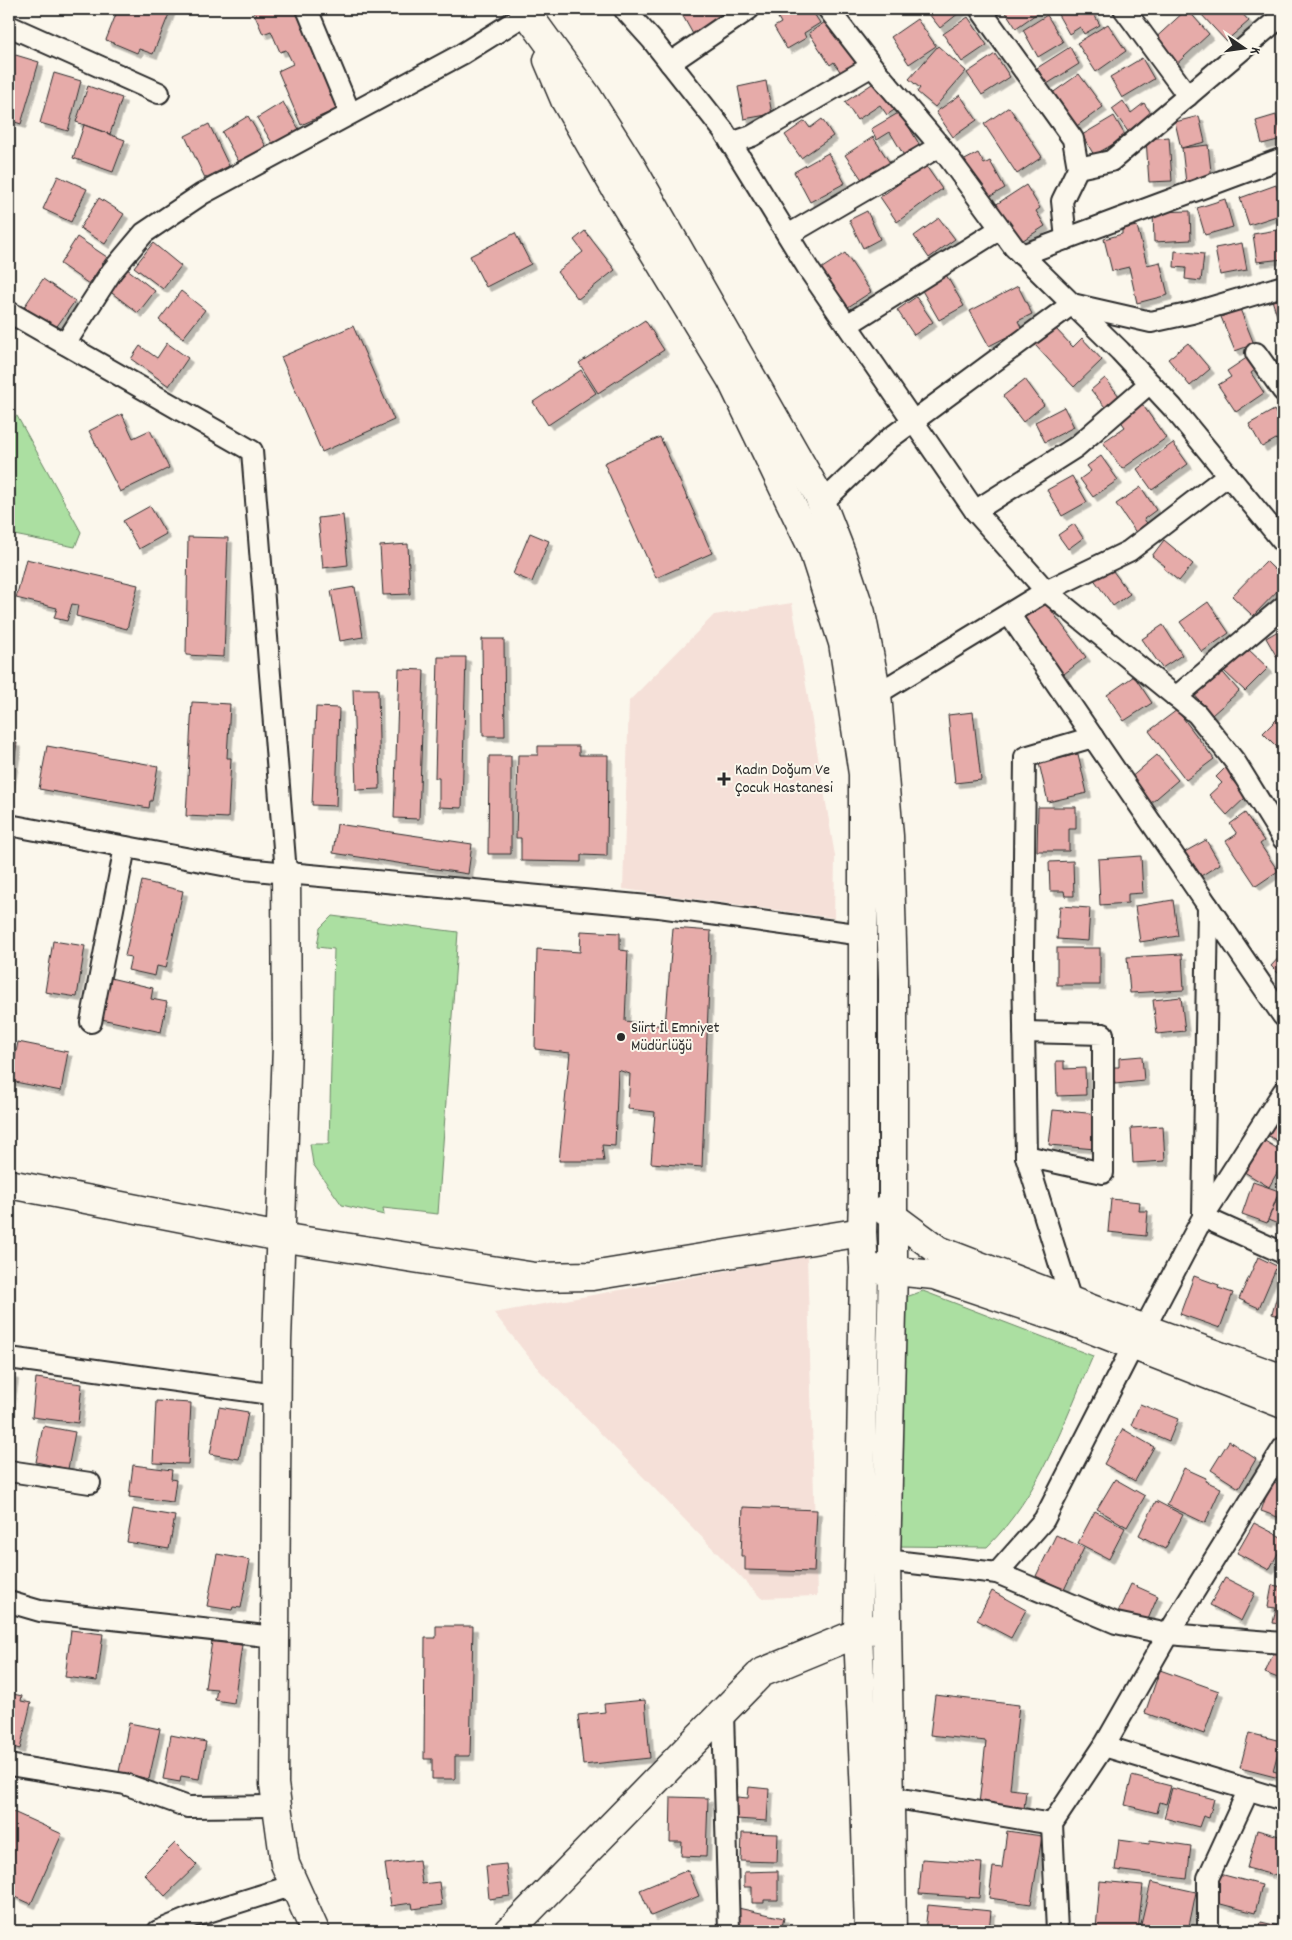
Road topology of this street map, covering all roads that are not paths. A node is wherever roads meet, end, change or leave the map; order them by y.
1 (306, 9) edge
2 (624, 9) edge
3 (749, 9) edge
4 (828, 9) edge
5 (980, 9) edge
6 (1126, 10) edge
7 (526, 11) edge
8 (1277, 15) edge
9 (9, 26) edge
10 (670, 63) junction
11 (872, 66) junction
12 (159, 93) dead end
13 (1188, 96) junction
14 (350, 113) junction
15 (731, 143) junction
16 (940, 146) junction
17 (1283, 158) edge
18 (1078, 168) junction
19 (1000, 229) junction
20 (788, 235) junction
21 (1066, 239) junction
22 (1022, 255) junction
23 (1283, 286) edge
24 (1072, 304) junction
25 (9, 312) edge
26 (847, 325) junction
27 (65, 344) junction
28 (1256, 354) dead end
29 (1150, 383) junction
30 (1283, 392) edge
31 (912, 422) junction
32 (1228, 475) junction
33 (822, 503) junction
34 (976, 511) junction
35 (1283, 542) edge
36 (1046, 591) junction
37 (1283, 606) edge
38 (1009, 614) junction
39 (877, 694) junction
40 (1176, 697) junction
41 (853, 708) junction
42 (1093, 737) junction
43 (9, 825) edge
44 (1283, 839) edge
45 (125, 847) junction
46 (286, 873) junction
47 (1208, 906) junction
48 (863, 935) junction
49 (1283, 1016) edge
50 (91, 1022) dead end
51 (1024, 1032) junction
52 (1283, 1092) edge
53 (1026, 1156) junction
54 (9, 1184) edge
55 (863, 1195) junction
56 (1203, 1217) junction
57 (894, 1218) junction
58 (862, 1232) junction
59 (280, 1237) junction
60 (1283, 1253) edge
61 (864, 1268) junction
62 (894, 1270) junction
63 (1071, 1301) junction
64 (1139, 1337) junction
65 (9, 1358) edge
66 (1283, 1380) edge
67 (276, 1395) junction
68 (1283, 1404) edge
69 (1283, 1448) edge
70 (9, 1471) edge
71 (90, 1484) dead end
72 (886, 1560) junction
73 (997, 1573) junction
74 (9, 1602) edge
75 (887, 1625) junction
76 (858, 1633) junction
77 (1168, 1634) junction
78 (275, 1637) junction
79 (1283, 1643) edge
80 (723, 1712) junction
81 (1104, 1746) junction
82 (9, 1765) edge
83 (1249, 1789) junction
84 (890, 1797) junction
85 (1283, 1800) edge
86 (277, 1806) junction
87 (1052, 1824) junction
88 (294, 1885) junction
89 (158, 1931) edge
90 (315, 1931) edge
91 (509, 1931) edge
92 (729, 1931) edge
93 (869, 1931) edge
94 (892, 1931) edge
95 (1057, 1931) edge
96 (1208, 1931) edge

1 - 14 street
2 - 10 street
3 - 10 street
4 - 11 street
5 - 18 street
6 - 13 street
7 - 14 street
7 - 33 main road
7 - 41 main road
8 - 13 street
9 - 12 street
10 - 15 street
11 - 15 street
11 - 16 street
13 - 18 street
14 - 27 street
15 - 20 street
16 - 19 street
16 - 20 street
17 - 21 street
18 - 21 street
19 - 22 street
19 - 26 street
20 - 26 street
21 - 22 street
22 - 24 street
23 - 24 street
24 - 29 street
24 - 31 street
25 - 27 street
26 - 31 street
27 - 46 street
28 - 30 street
29 - 32 street
29 - 34 street
31 - 33 street
31 - 34 street
32 - 35 street
32 - 36 street
33 - 39 main road
34 - 36 street
36 - 38 street
36 - 40 street
37 - 40 street
38 - 39 street
38 - 42 street
39 - 41 street
39 - 57 main road
40 - 44 street
41 - 48 main road
42 - 47 street
42 - 51 street
43 - 45 street
45 - 46 street
45 - 50 street
46 - 48 street
46 - 59 main road
47 - 49 street
47 - 56 street
48 - 55 main road
51 - 53 street
51 - 53 street
52 - 56 street
53 - 63 street
54 - 59 main road
55 - 57 main road
55 - 58 main road
56 - 60 street
56 - 64 street
57 - 62 main road
57 - 63 main road
58 - 59 main road
58 - 61 main road
59 - 67 main road
61 - 62 main road
61 - 76 main road
62 - 64 main road
62 - 72 main road
63 - 64 main road
64 - 66 main road
64 - 68 main road
64 - 73 street
65 - 67 street
67 - 78 main road
69 - 77 street
70 - 71 street
72 - 73 street
72 - 75 main road
73 - 77 street
74 - 78 street
75 - 76 main road
75 - 84 main road
76 - 80 main road
76 - 93 main road
77 - 79 street
77 - 81 street
78 - 86 main road
80 - 91 main road
80 - 92 street
81 - 83 street
81 - 87 street
82 - 86 street
83 - 85 street
83 - 96 street
84 - 87 street
84 - 94 main road
86 - 88 main road
87 - 95 street
88 - 89 street
88 - 90 main road

